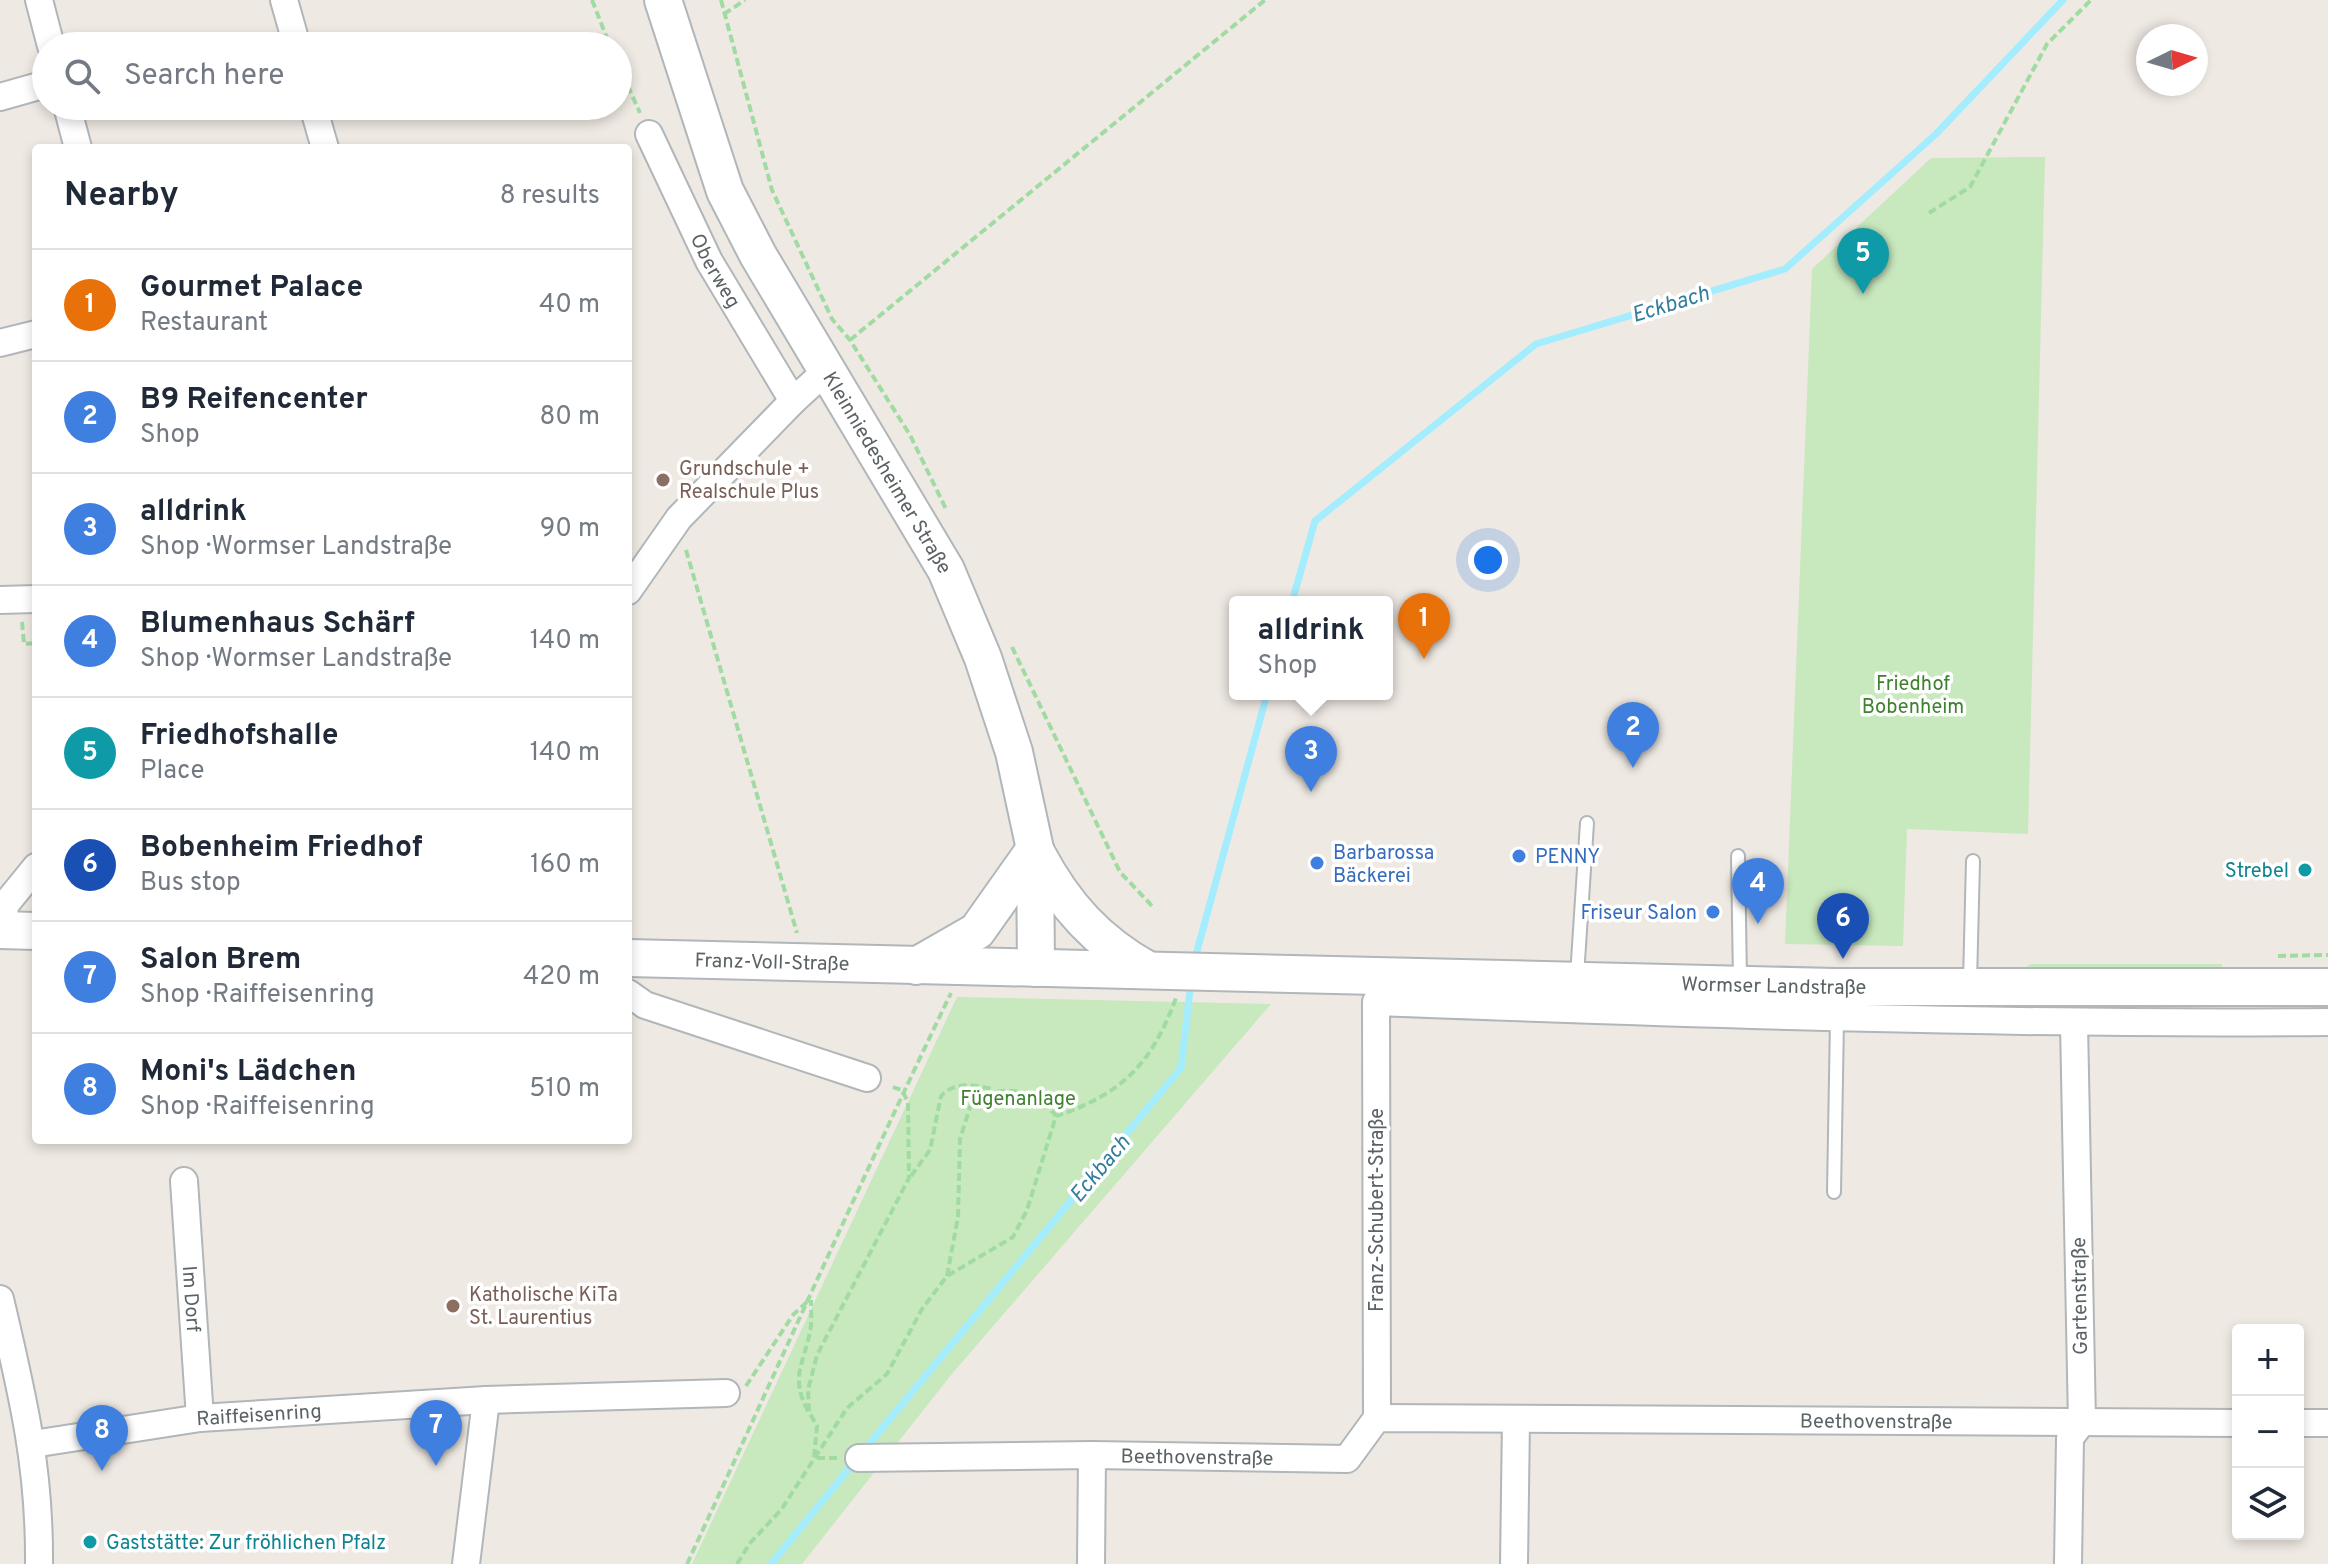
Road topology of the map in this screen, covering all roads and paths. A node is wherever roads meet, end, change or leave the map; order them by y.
1 (39, 0) edge
2 (284, 0) edge
3 (592, 0) edge
4 (663, 0) edge
5 (721, 0) edge
6 (745, 0) edge
7 (1265, 0) edge
8 (2091, 0) edge
9 (724, 14) junction
10 (47, 32) edge
11 (293, 32) edge
12 (605, 32) edge
13 (32, 88) edge
14 (632, 96) edge
15 (0, 97) edge
16 (71, 120) edge
17 (317, 120) edge
18 (649, 134) joint
19 (77, 144) edge
20 (324, 144) edge
21 (1929, 213) dead end
22 (32, 335) edge
23 (850, 340) junction
24 (0, 343) edge
25 (842, 362) junction
26 (793, 401) junction
27 (679, 518) junction
28 (632, 585) edge
29 (18, 600) edge
30 (32, 643) edge
31 (1587, 823) dead end
32 (1035, 849) junction
33 (1738, 856) dead end
34 (1973, 861) dead end
35 (32, 872) edge
36 (13, 931) edge
37 (798, 939) dead end
38 (632, 958) edge
39 (916, 966) junction
40 (1036, 968) junction
41 (1576, 979) junction
42 (1169, 980) junction
43 (1740, 984) junction
44 (1970, 987) junction
45 (2328, 987) edge
46 (632, 996) edge
47 (1376, 1002) joint
48 (940, 1016) dead end
49 (1837, 1020) junction
50 (2328, 1022) edge
51 (2074, 1024) junction
52 (867, 1078) dead end
53 (902, 1090) junction
54 (996, 1090) junction
55 (1056, 1116) junction
56 (909, 1178) junction
57 (184, 1181) dead end
58 (1834, 1192) dead end
59 (947, 1276) junction
60 (811, 1298) junction
61 (0, 1299) edge
62 (726, 1393) joint
63 (486, 1400) junction
64 (809, 1412) junction
65 (200, 1418) junction
66 (1377, 1418) junction
67 (1516, 1419) junction
68 (2082, 1422) junction
69 (2232, 1423) edge
70 (2304, 1423) edge
71 (2328, 1423) edge
72 (33, 1444) junction
73 (1092, 1455) junction
74 (814, 1458) junction
75 (853, 1458) joint
76 (39, 1564) edge
77 (466, 1564) edge
78 (687, 1564) edge
79 (737, 1564) edge
80 (1091, 1564) edge
81 (1514, 1564) edge
82 (2068, 1564) edge

1 - 10 street
2 - 11 street
3 - 12 path
4 - 25 main road, Kleinniedesheimer Straße
5 - 9 path
6 - 9 path
7 - 23 path
8 - 21 path
9 - 23 path
13 - 15 street
14 - 18 path
16 - 19 street
17 - 20 street
18 - 26 street, Oberweg
22 - 24 street
23 - 25 path
25 - 26 street
25 - 32 main road, Kleinniedesheimer Straße
26 - 27 street
27 - 28 street
27 - 37 path
29 - 30 path
31 - 41 lane
32 - 39 main road
32 - 40 main road, Kleinniedesheimer Straße
32 - 42 main road
33 - 43 lane
34 - 44 lane
35 - 36 street
38 - 39 main road, Franz-Voll-Straße
39 - 40 main road, Franz-Voll-Straße
40 - 42 main road, Wormser Landstraße
41 - 42 main road, Wormser Landstraße
41 - 43 main road, Wormser Landstraße
42 - 55 path
43 - 44 main road, Wormser Landstraße
44 - 45 main road, Wormser Landstraße
46 - 52 street
47 - 49 street, Wormser Landstraße
47 - 66 street, Franz-Schubert-Straße
48 - 53 path
49 - 51 street, Wormser Landstraße
49 - 58 lane
50 - 51 street, Wormser Landstraße
51 - 68 street, Gartenstraße
53 - 56 path
53 - 60 path
54 - 55 path
54 - 56 path
54 - 59 path
55 - 59 path
56 - 64 path
57 - 65 street, Im Dorf
59 - 74 path
60 - 62 path
60 - 64 path
60 - 78 path
61 - 72 street
62 - 63 street, Raiffeisenring
63 - 65 street, Raiffeisenring
63 - 77 street
64 - 74 path
65 - 72 street, Raiffeisenring
66 - 67 street, Beethovenstraße
66 - 73 street, Beethovenstraße
67 - 68 street, Beethovenstraße
67 - 81 street
68 - 69 street, Beethovenstraße
68 - 82 street, Gartenstraße
70 - 71 street
72 - 76 street
73 - 75 street, Beethovenstraße
73 - 80 street
74 - 75 path
74 - 79 path

